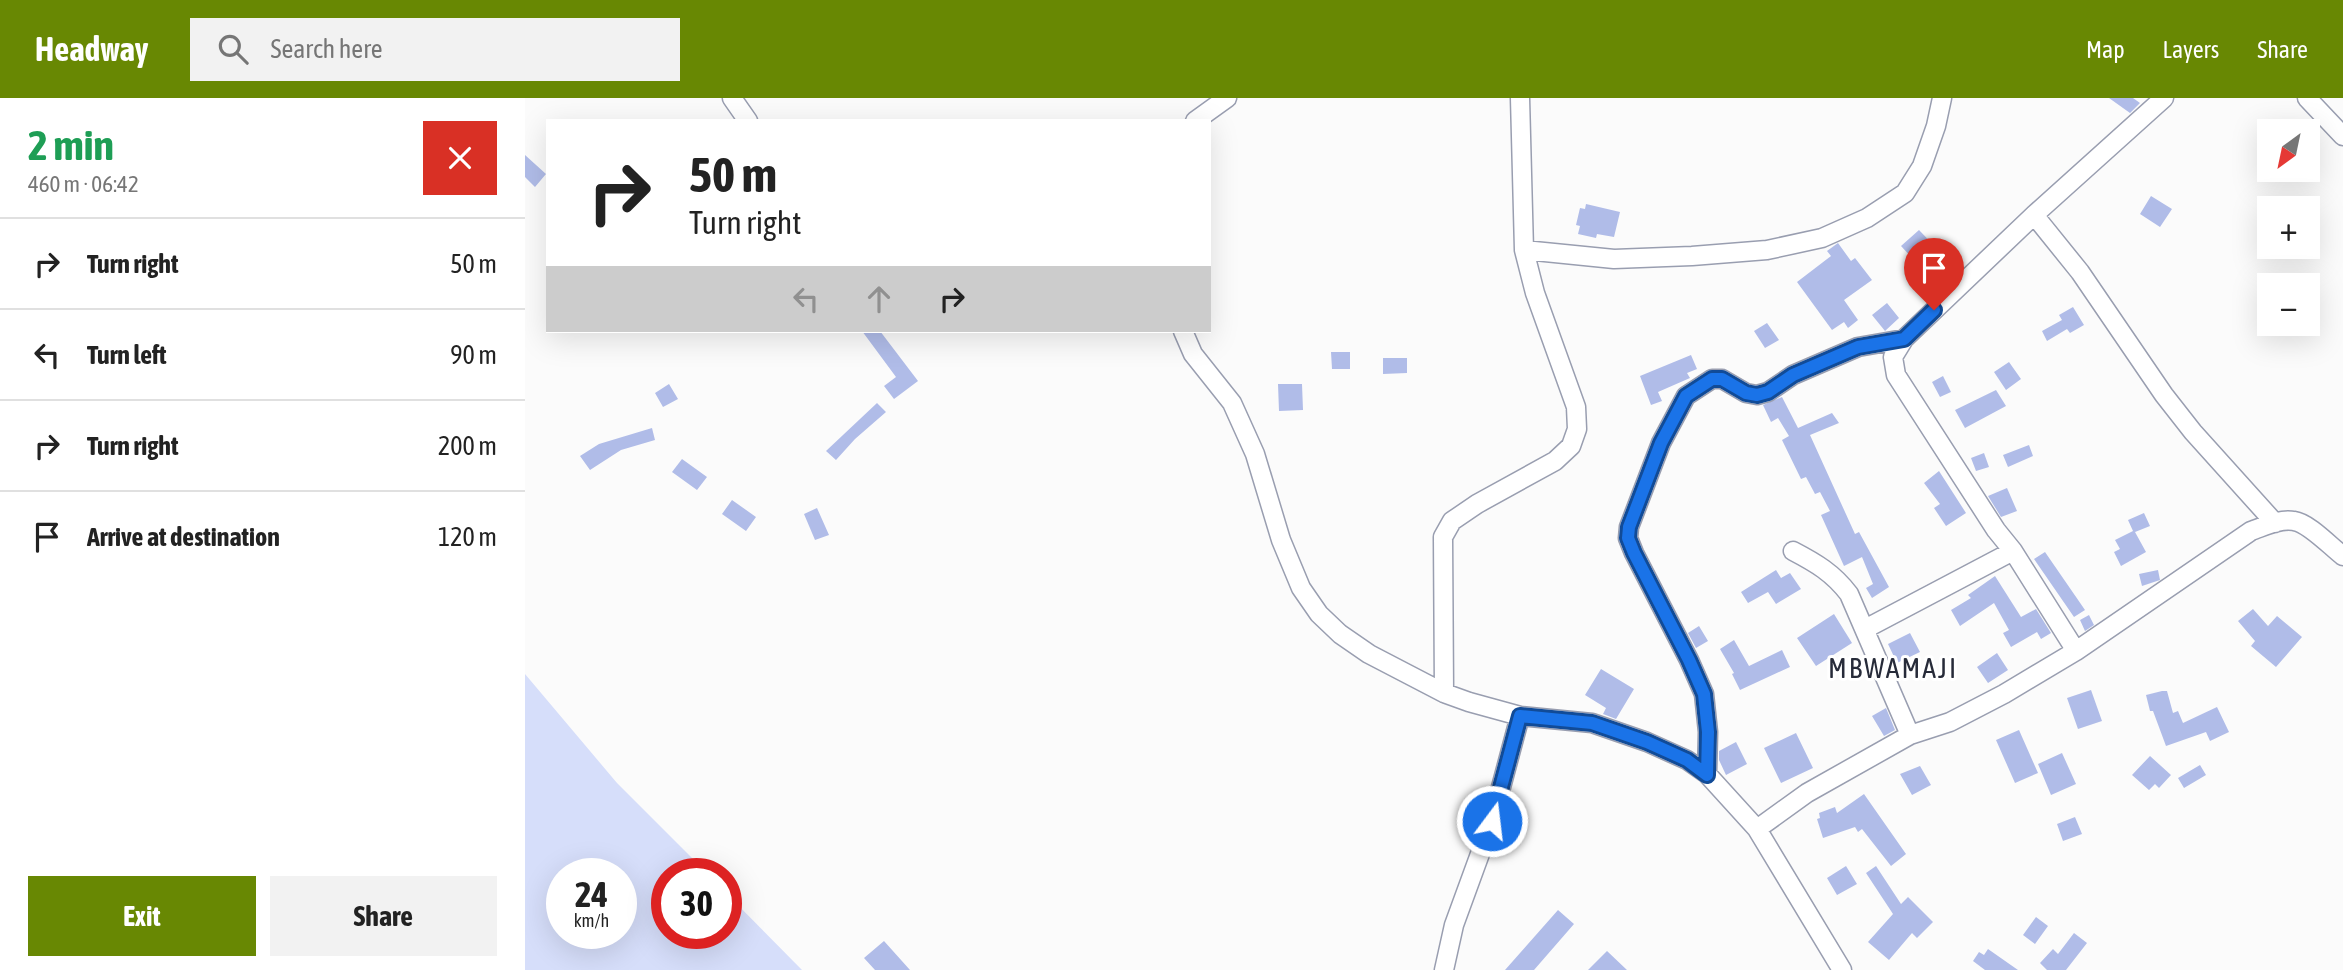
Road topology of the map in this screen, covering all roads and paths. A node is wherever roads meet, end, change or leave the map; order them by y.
1 (732, 98) edge
2 (1227, 98) edge
3 (1520, 98) edge
4 (1943, 98) edge
5 (2164, 98) edge
6 (2307, 98) edge
7 (747, 119) edge
8 (1198, 119) edge
9 (2343, 136) edge
10 (2034, 215) junction
11 (1524, 250) junction
12 (1183, 333) edge
13 (1904, 339) junction
14 (2275, 523) junction
15 (1793, 551) dead end
16 (2013, 551) junction
17 (2343, 556) edge
18 (1865, 629) junction
19 (2076, 651) junction
20 (1444, 693) junction
21 (1520, 716) junction
22 (1910, 736) junction
23 (1707, 775) junction
24 (1757, 829) junction
25 (1444, 970) edge
26 (1842, 970) edge

1 - 7 street
2 - 8 street
3 - 11 street
4 - 11 street
5 - 10 street
6 - 9 street
10 - 13 street
10 - 14 street
11 - 20 street
12 - 20 street
13 - 16 street
13 - 23 street
14 - 17 street
14 - 19 street
15 - 18 street
16 - 18 street
16 - 19 street
18 - 22 street
19 - 22 street
20 - 21 street
21 - 23 street
21 - 25 street
22 - 24 street
23 - 24 street
24 - 26 street

